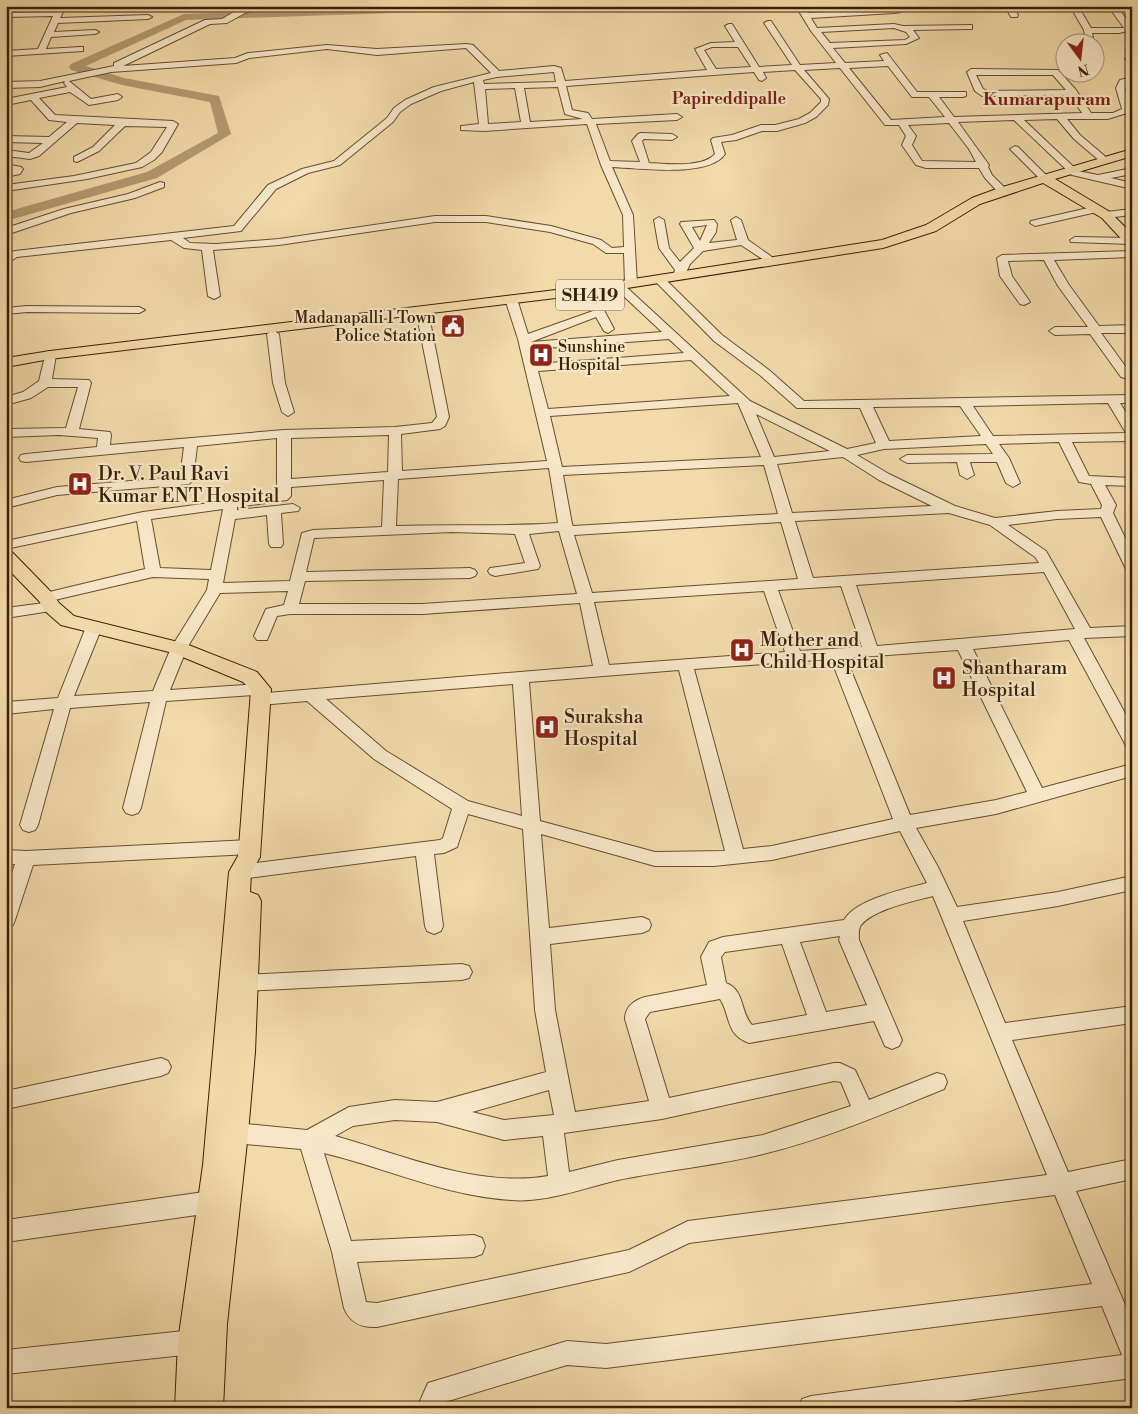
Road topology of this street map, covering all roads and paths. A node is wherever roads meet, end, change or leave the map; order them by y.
1 (21, 6) edge
2 (265, 6) edge
3 (895, 6) edge
4 (1009, 6) edge
5 (1074, 6) edge
6 (1112, 6) edge
7 (805, 11) edge
8 (58, 13) edge
9 (16, 14) junction
10 (6, 15) edge
11 (1014, 15) dead end
12 (148, 17) dead end
13 (768, 23) dead end
14 (729, 26) dead end
15 (969, 27) dead end
16 (905, 28) junction
17 (1130, 28) edge
18 (816, 30) junction
19 (1088, 30) joint
20 (95, 32) dead end
21 (48, 35) junction
22 (739, 44) junction
23 (828, 46) junction
24 (80, 49) dead end
25 (41, 51) junction
26 (882, 53) dead end
27 (6, 54) edge
28 (1132, 58) edge
29 (1132, 62) edge
30 (890, 63) junction
31 (844, 66) junction
32 (798, 68) junction
33 (111, 69) junction
34 (756, 70) junction
35 (713, 72) junction
36 (497, 74) junction
37 (68, 79) junction
38 (763, 80) dead end
39 (1132, 80) edge
40 (479, 83) junction
41 (562, 84) junction
42 (6, 85) edge
43 (519, 86) junction
44 (72, 89) junction
45 (1073, 92) junction
46 (964, 94) dead end
47 (933, 96) junction
48 (1036, 96) junction
49 (34, 98) junction
50 (6, 102) edge
51 (140, 112) dead end
52 (1088, 116) junction
53 (677, 117) dead end
54 (1016, 117) junction
55 (952, 119) junction
56 (73, 121) junction
57 (102, 122) junction
58 (592, 122) junction
59 (888, 122) junction
60 (902, 122) junction
61 (124, 124) junction
62 (526, 126) junction
63 (464, 128) dead end
64 (484, 128) junction
65 (671, 137) dead end
66 (6, 139) edge
67 (902, 139) junction
68 (52, 140) junction
69 (1015, 149) dead end
70 (6, 153) edge
71 (1132, 154) edge
72 (77, 159) dead end
73 (1104, 160) junction
74 (606, 164) junction
75 (645, 164) junction
76 (984, 165) junction
77 (6, 167) edge
78 (1132, 171) edge
79 (1073, 172) junction
80 (6, 174) edge
81 (1095, 178) junction
82 (1046, 179) junction
83 (160, 185) dead end
84 (1132, 186) edge
85 (6, 188) edge
86 (1003, 191) junction
87 (1102, 212) junction
88 (1132, 212) edge
89 (659, 220) dead end
90 (736, 220) dead end
91 (1035, 223) dead end
92 (6, 232) edge
93 (172, 236) junction
94 (1075, 240) dead end
95 (1132, 241) edge
96 (743, 242) junction
97 (208, 247) junction
98 (629, 250) junction
99 (1132, 254) edge
100 (1047, 256) junction
101 (6, 261) edge
102 (774, 262) junction
103 (680, 273) junction
104 (663, 283) junction
105 (624, 287) junction
106 (591, 295) junction
107 (214, 296) dead end
108 (512, 302) junction
109 (1024, 302) dead end
110 (139, 310) dead end
111 (6, 311) edge
112 (600, 312) junction
113 (423, 314) junction
114 (1132, 329) edge
115 (1094, 330) junction
116 (1055, 331) dead end
117 (272, 334) junction
118 (607, 334) junction
119 (671, 334) junction
120 (525, 342) junction
121 (695, 356) junction
122 (50, 357) junction
123 (610, 362) junction
124 (6, 363) edge
125 (530, 368) junction
126 (1125, 374) dead end
127 (44, 383) junction
128 (1111, 398) junction
129 (1132, 399) edge
130 (6, 401) edge
131 (963, 401) junction
132 (743, 402) junction
133 (866, 404) junction
134 (288, 412) dead end
135 (542, 413) junction
136 (395, 431) junction
137 (72, 432) junction
138 (6, 433) edge
139 (284, 434) junction
140 (1063, 438) junction
141 (1131, 438) edge
142 (989, 440) junction
143 (191, 442) junction
144 (884, 445) junction
145 (104, 450) junction
146 (845, 453) junction
147 (26, 458) dead end
148 (962, 458) junction
149 (1002, 458) junction
150 (907, 459) dead end
151 (769, 461) junction
152 (556, 468) junction
153 (967, 475) dead end
154 (393, 476) junction
155 (1096, 481) junction
156 (1132, 482) edge
157 (1013, 483) dead end
158 (285, 484) junction
159 (6, 504) edge
160 (293, 508) dead end
161 (230, 509) junction
162 (950, 509) junction
163 (274, 510) junction
164 (1106, 513) junction
165 (143, 516) junction
166 (787, 518) junction
167 (995, 522) junction
168 (566, 529) junction
169 (521, 530) junction
170 (389, 531) junction
171 (6, 544) edge
172 (276, 544) dead end
173 (6, 556) edge
174 (1049, 567) junction
175 (1132, 567) edge
176 (495, 571) dead end
177 (153, 572) junction
178 (470, 573) dead end
179 (217, 575) junction
180 (847, 581) junction
181 (297, 582) junction
182 (807, 584) junction
183 (770, 587) junction
184 (214, 590) junction
185 (586, 598) junction
186 (49, 602) junction
187 (290, 609) junction
188 (6, 613) edge
189 (94, 627) junction
190 (1132, 631) edge
191 (1080, 634) junction
192 (262, 636) dead end
193 (963, 645) junction
194 (179, 648) junction
195 (871, 651) junction
196 (836, 653) junction
197 (794, 656) junction
198 (685, 664) junction
199 (602, 671) junction
200 (521, 678) junction
201 (260, 694) junction
202 (312, 696) junction
203 (159, 697) junction
204 (64, 702) junction
205 (6, 708) edge
206 (1132, 742) edge
207 (1132, 770) edge
208 (1037, 796) junction
209 (462, 806) junction
210 (132, 808) dead end
211 (904, 824) junction
212 (29, 825) dead end
213 (531, 825) junction
214 (424, 850) junction
215 (6, 857) edge
216 (736, 857) junction
217 (26, 858) junction
218 (248, 862) junction
219 (1132, 883) edge
220 (939, 887) junction
221 (952, 915) junction
222 (6, 920) edge
223 (642, 925) dead end
224 (434, 926) dead end
225 (849, 927) junction
226 (540, 936) junction
227 (788, 936) junction
228 (462, 972) dead end
229 (245, 983) junction
230 (718, 990) junction
231 (880, 1011) junction
232 (1132, 1014) edge
233 (820, 1022) junction
234 (999, 1033) junction
235 (892, 1040) dead end
236 (233, 1053) junction
237 (161, 1066) dead end
238 (558, 1078) junction
239 (937, 1082) dead end
240 (6, 1100) edge
241 (662, 1108) junction
242 (864, 1111) junction
243 (437, 1112) junction
244 (559, 1124) junction
245 (235, 1133) junction
246 (309, 1140) junction
247 (1132, 1169) edge
248 (1061, 1184) junction
249 (560, 1185) junction
250 (211, 1202) junction
251 (6, 1231) edge
252 (474, 1246) dead end
253 (343, 1252) junction
254 (1108, 1294) junction
255 (193, 1342) junction
256 (1130, 1342) edge
257 (6, 1362) edge
258 (1132, 1366) edge
259 (190, 1408) edge
260 (208, 1408) edge
261 (433, 1408) edge
262 (810, 1408) edge

1 - 9 street
2 - 33 street
3 - 7 street
4 - 11 street
5 - 19 street
6 - 17 street
7 - 18 street
8 - 9 street
8 - 12 street
8 - 21 street
9 - 10 street
13 - 32 street
14 - 22 street
15 - 16 street
16 - 18 street
16 - 23 street
17 - 19 street
18 - 23 street
20 - 21 street
21 - 25 street
22 - 34 street
22 - 35 street
23 - 31 street
24 - 25 street
25 - 27 street
26 - 30 street
28 - 29 street
30 - 31 street
30 - 47 street
31 - 32 street
31 - 59 street
32 - 34 street
32 - 75 street
33 - 36 street
33 - 37 street
34 - 35 street
34 - 38 street
35 - 41 street
36 - 40 street
36 - 41 street
37 - 42 street
37 - 44 street
39 - 52 street
40 - 43 street
40 - 64 street
40 - 93 street
41 - 43 street
41 - 58 street
43 - 62 street
44 - 49 street
44 - 57 street
45 - 48 street
45 - 48 street
45 - 52 street
46 - 47 street
47 - 55 street
48 - 48 street
48 - 52 street
48 - 54 street
48 - 73 street
49 - 50 street
49 - 56 street
51 - 61 street
53 - 58 street
54 - 55 street
54 - 79 street
55 - 60 street
55 - 76 street
56 - 57 street
56 - 68 street
57 - 61 street
58 - 62 street
58 - 74 street
59 - 60 street
59 - 67 street
60 - 67 street
61 - 72 street
61 - 85 street
62 - 64 street
63 - 64 street
65 - 75 street
66 - 68 street
67 - 76 street
68 - 70 street
69 - 82 street
71 - 73 main road, SH419
71 - 79 main road, SH419
73 - 79 main road, SH419
74 - 75 street
74 - 98 street
76 - 86 street
77 - 80 street
78 - 81 street
79 - 81 street
79 - 82 main road, SH419
81 - 84 street
82 - 86 main road, SH419
82 - 87 main road
82 - 104 main road, SH419
83 - 92 street
86 - 102 main road, SH419
87 - 88 street
87 - 91 street
87 - 95 main road
89 - 103 street
90 - 96 street
93 - 97 street
93 - 101 street
94 - 95 street
96 - 102 street
96 - 103 street
97 - 98 street
97 - 107 street
98 - 105 street
99 - 100 street
100 - 109 street
100 - 115 street
102 - 103 main road, SH419
103 - 105 main road, SH419
104 - 105 main road, SH419
104 - 133 street
105 - 106 main road, SH419
105 - 108 main road, SH419
105 - 119 street
106 - 108 main road, SH419
106 - 112 street
108 - 113 main road, SH419
108 - 120 street
110 - 111 street
112 - 118 street
112 - 120 street
113 - 117 main road, SH419
113 - 122 main road, SH419
113 - 136 street
114 - 115 street
115 - 116 street
115 - 126 street
117 - 122 main road, SH419
117 - 134 street
118 - 119 street
118 - 120 street
118 - 123 street
119 - 121 street
120 - 125 street
121 - 123 street
121 - 132 street
122 - 124 main road, SH419
122 - 127 street
123 - 125 street
125 - 135 street
127 - 130 street
127 - 137 street
128 - 129 street
128 - 131 street
128 - 141 street
131 - 133 street
131 - 142 street
132 - 135 street
132 - 146 street
132 - 151 street
133 - 144 street
135 - 152 street
136 - 139 street
136 - 154 street
137 - 138 street
137 - 145 street
139 - 143 street
139 - 158 street
140 - 141 street
140 - 142 street
140 - 155 street
142 - 144 street
142 - 149 street
143 - 145 street
143 - 159 street
144 - 146 street
145 - 147 street
146 - 151 street
146 - 162 street
148 - 149 street
148 - 150 street
148 - 153 street
149 - 157 street
151 - 152 street
151 - 166 street
152 - 154 street
152 - 168 street
154 - 158 street
154 - 170 street
155 - 156 street
155 - 164 street
158 - 161 street
160 - 163 street
161 - 163 street
161 - 165 street
161 - 179 street
162 - 166 street
162 - 167 street
163 - 172 street
164 - 167 street
164 - 175 street
165 - 171 street
165 - 177 street
166 - 168 street
166 - 182 street
167 - 174 street
168 - 169 street
168 - 185 street
169 - 170 street
169 - 176 street
170 - 181 street
173 - 186 main road
174 - 180 street
174 - 191 street
177 - 179 street
177 - 186 street
178 - 181 street
179 - 184 street
180 - 182 street
180 - 195 street
181 - 184 street
181 - 187 street
182 - 183 street
183 - 185 street
183 - 197 street
184 - 194 street
185 - 187 street
185 - 199 street
186 - 188 street
186 - 189 main road
187 - 192 street
189 - 194 main road
189 - 204 street
190 - 191 street
191 - 193 street
191 - 206 street
193 - 195 street
193 - 208 street
194 - 201 main road
194 - 203 street
195 - 196 street
196 - 197 street
196 - 211 street
197 - 198 street
198 - 199 street
198 - 216 street
199 - 200 street
200 - 202 street
200 - 213 street
201 - 202 street
201 - 203 street
201 - 218 main road
202 - 209 street
203 - 204 street
203 - 210 street
204 - 205 street
204 - 212 street
207 - 208 street
208 - 211 street
209 - 213 street
209 - 214 street
211 - 216 street
211 - 220 street
213 - 216 street
213 - 226 street
214 - 218 street
214 - 224 street
215 - 217 street
217 - 218 street
217 - 222 street
218 - 229 main road
218 - 236 main road
219 - 221 street
220 - 221 street
220 - 225 street
221 - 234 street
223 - 226 street
225 - 227 street
225 - 231 street
226 - 238 street
227 - 230 street
227 - 233 street
228 - 229 street
229 - 236 main road
230 - 233 street
230 - 241 street
231 - 233 street
231 - 235 street
232 - 234 street
234 - 248 street
236 - 245 main road
236 - 250 main road
237 - 240 street
238 - 243 street
238 - 244 street
239 - 242 street
241 - 242 street
241 - 244 street
242 - 249 street
243 - 244 street
243 - 246 street
244 - 249 street
245 - 246 street
245 - 260 main road
246 - 249 street
246 - 253 street
247 - 248 street
248 - 253 street
248 - 254 street
250 - 251 street
250 - 255 main road
252 - 253 street
254 - 256 street
254 - 261 street
255 - 257 street
255 - 259 main road
258 - 262 street

